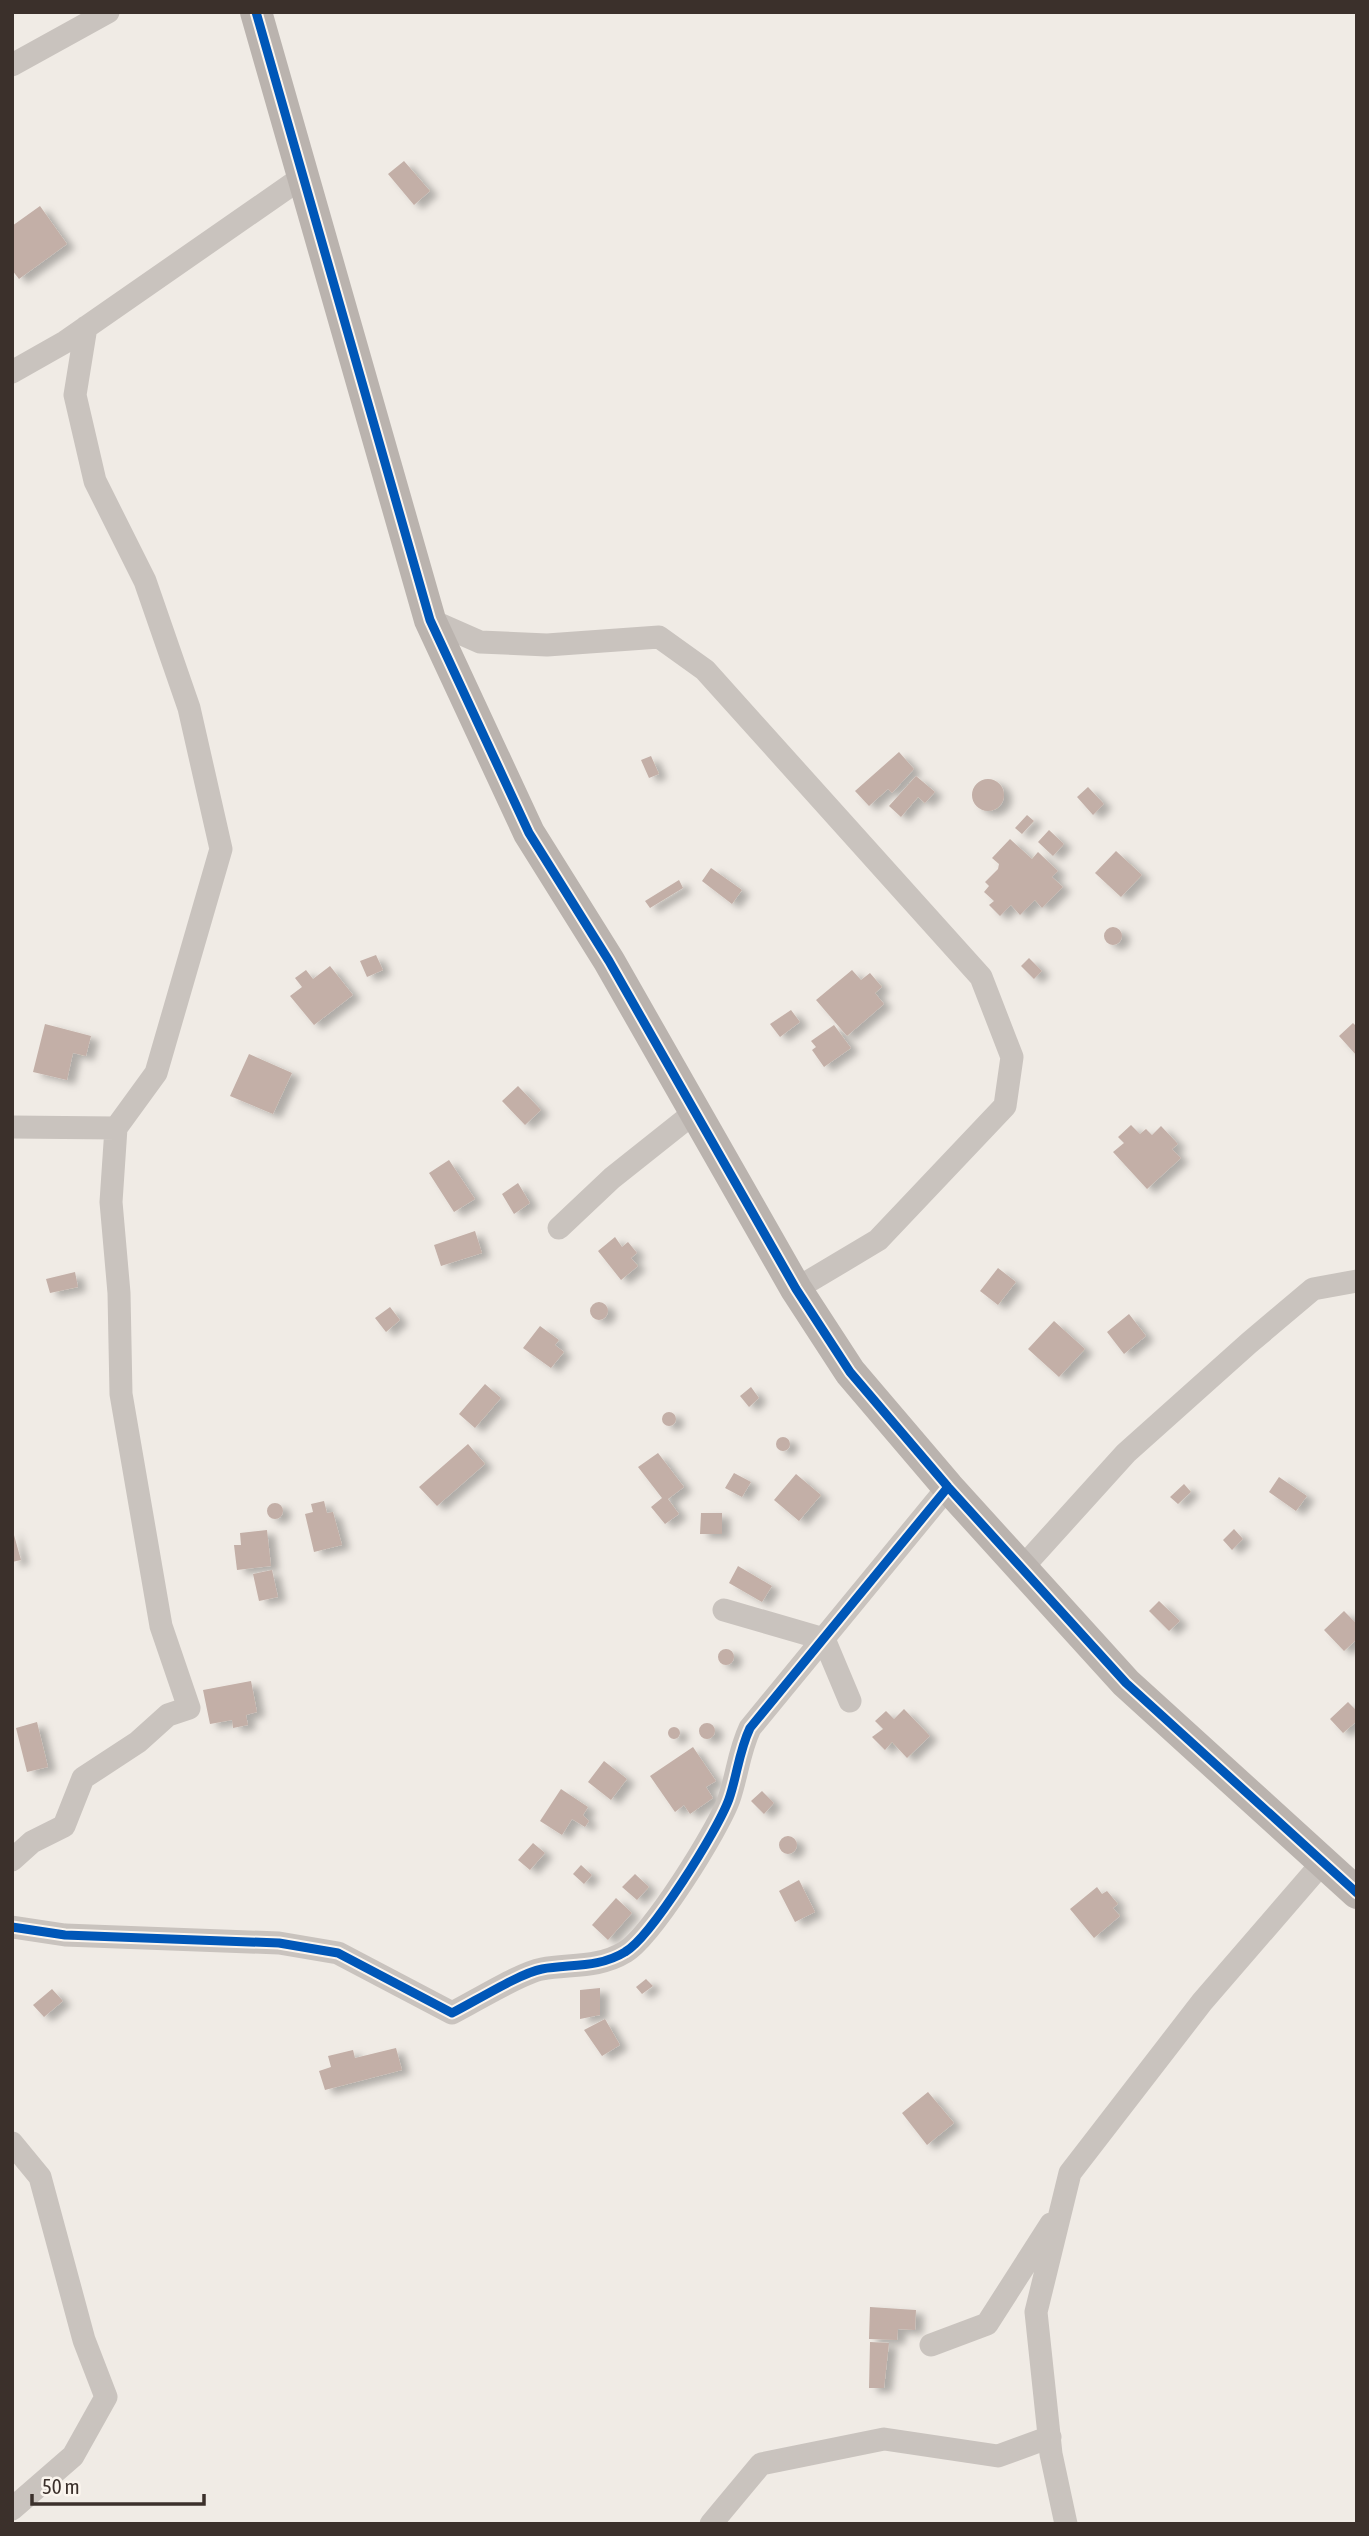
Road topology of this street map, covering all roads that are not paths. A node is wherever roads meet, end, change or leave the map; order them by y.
1 (108, 12) edge
2 (256, 12) edge
3 (12, 65) edge
4 (301, 178) junction
5 (86, 327) junction
6 (12, 372) edge
7 (430, 620) junction
8 (695, 1112) junction
9 (12, 1127) edge
10 (116, 1128) junction
11 (559, 1228) dead end
12 (1357, 1281) edge
13 (796, 1289) junction
14 (948, 1487) junction
15 (1021, 1569) junction
16 (724, 1610) dead end
17 (824, 1639) junction
18 (850, 1701) dead end
19 (12, 1860) edge
20 (1322, 1862) junction
21 (1357, 1893) edge
22 (12, 1927) edge
23 (12, 2143) edge
24 (1062, 2207) junction
25 (931, 2345) dead end
26 (1049, 2437) junction
27 (12, 2509) edge
28 (712, 2524) edge
29 (1066, 2524) edge

1 - 3 street
2 - 4 street
4 - 5 street
4 - 7 street
5 - 6 street
5 - 10 street
7 - 8 street
7 - 13 street
8 - 11 street
8 - 13 street
9 - 10 street
10 - 19 street
12 - 15 street
13 - 14 street
14 - 15 street
14 - 17 street
15 - 20 street
16 - 17 street
17 - 18 street
17 - 22 street
20 - 21 street
20 - 24 street
23 - 27 street
24 - 25 street
24 - 26 street
26 - 28 street
26 - 29 street

